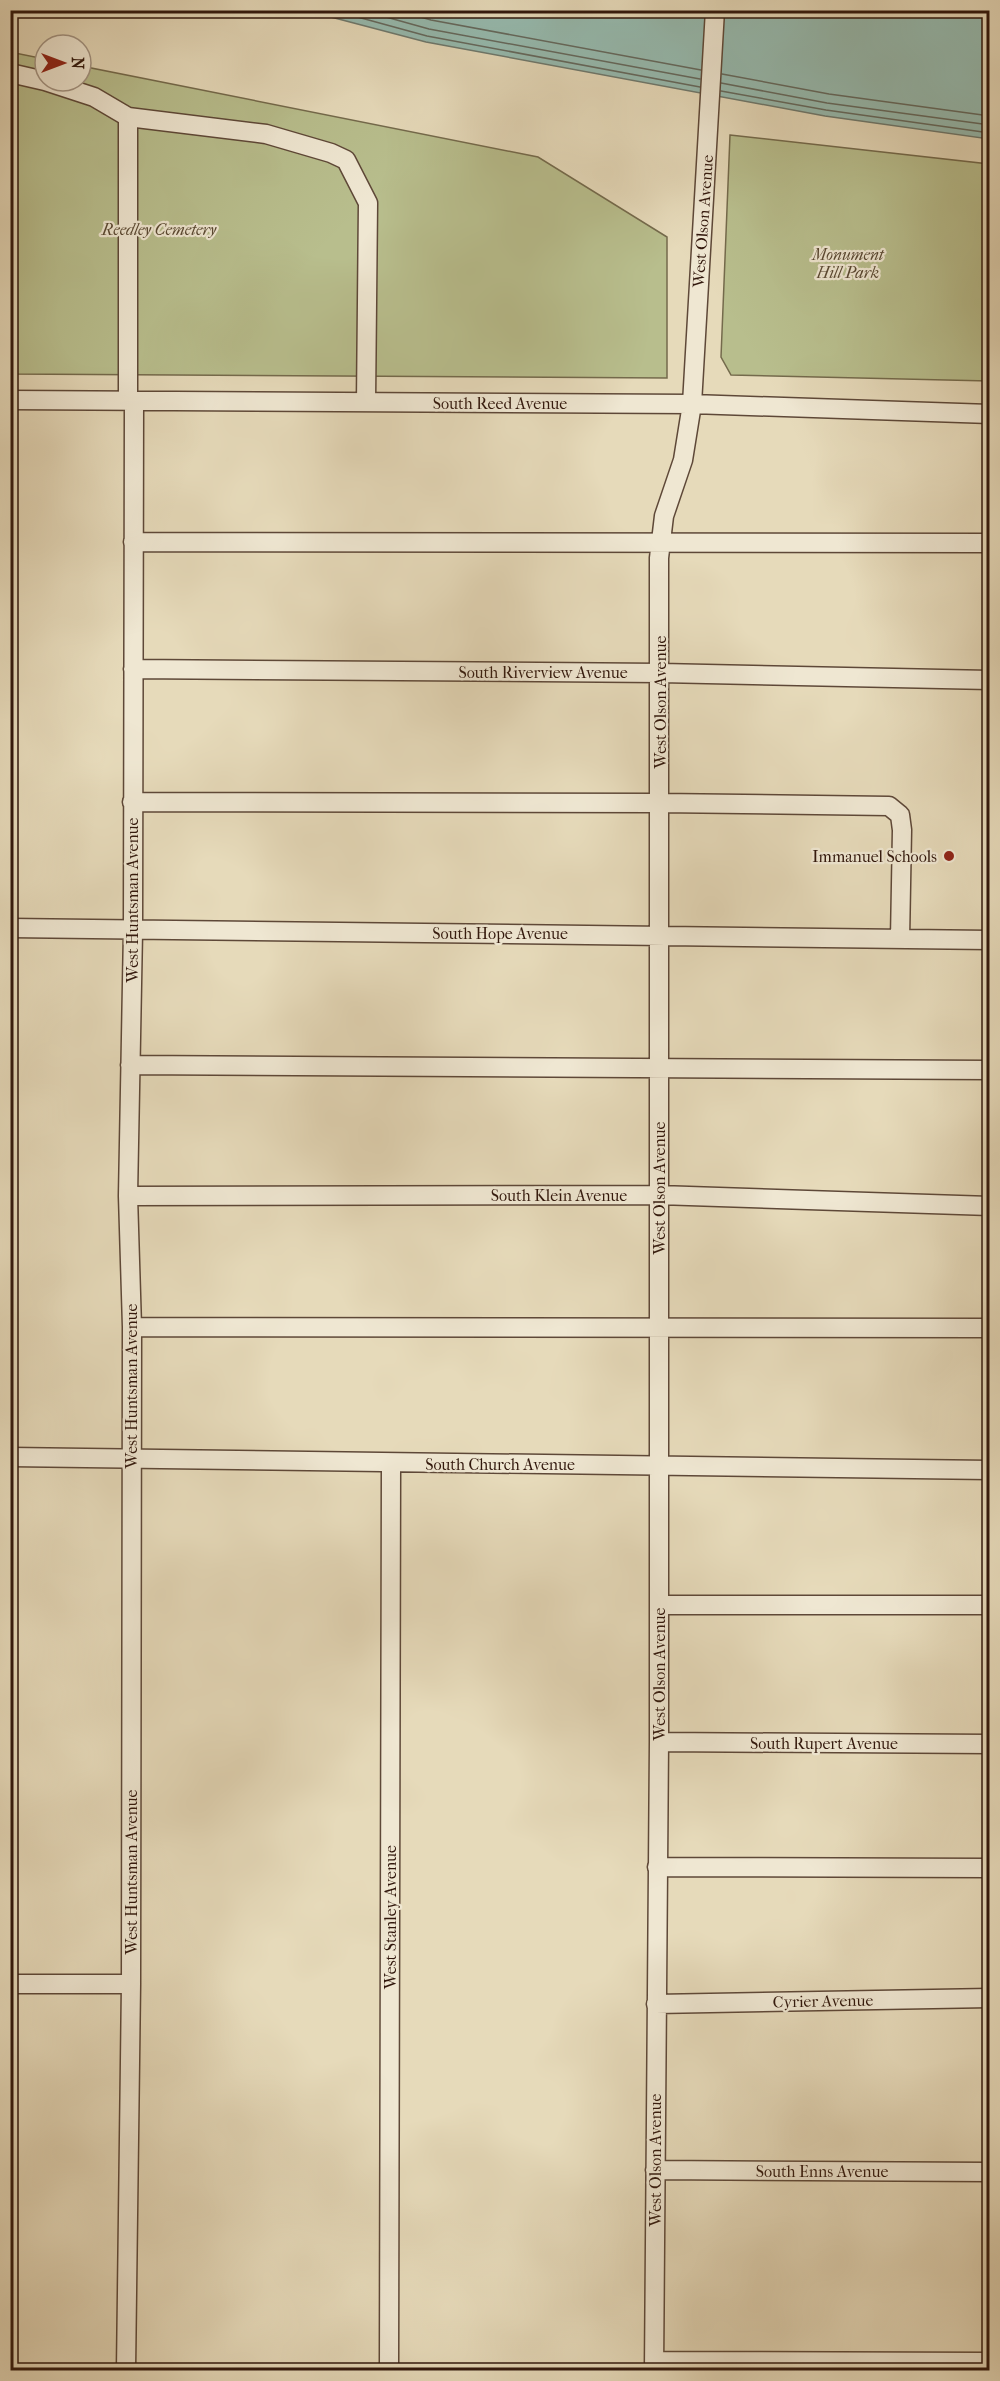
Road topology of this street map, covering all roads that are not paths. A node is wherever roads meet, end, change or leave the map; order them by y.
1 (716, 10) edge
2 (10, 73) edge
3 (33, 78) edge
4 (82, 93) edge
5 (128, 117) junction
6 (10, 400) edge
7 (131, 401) junction
8 (366, 402) junction
9 (692, 404) junction
10 (990, 414) edge
11 (133, 542) junction
12 (661, 542) junction
13 (990, 543) edge
14 (133, 669) junction
15 (661, 673) junction
16 (990, 680) edge
17 (132, 802) junction
18 (660, 803) junction
19 (10, 928) edge
20 (133, 931) junction
21 (659, 934) junction
22 (900, 939) junction
23 (990, 940) edge
24 (130, 1065) junction
25 (659, 1068) junction
26 (990, 1070) edge
27 (659, 1195) junction
28 (128, 1196) junction
29 (990, 1206) edge
30 (132, 1326) junction
31 (990, 1328) edge
32 (659, 1329) junction
33 (10, 1457) edge
34 (131, 1459) junction
35 (391, 1464) junction
36 (659, 1465) junction
37 (990, 1470) edge
38 (659, 1605) junction
39 (990, 1605) edge
40 (659, 1742) junction
41 (990, 1744) edge
42 (657, 1867) junction
43 (990, 1868) edge
44 (10, 1984) edge
45 (131, 1984) junction
46 (990, 1998) edge
47 (656, 2004) junction
48 (655, 2170) junction
49 (990, 2172) edge
50 (990, 2362) edge
51 (654, 2366) edge
52 (126, 2370) edge
53 (389, 2370) edge

1 - 9 street, West Olson Avenue
2 - 3 street
4 - 5 street
5 - 7 street, West Huntsman Avenue
5 - 8 street
6 - 7 street, South Reed Avenue
7 - 8 street, South Reed Avenue
7 - 11 street, West Huntsman Avenue
8 - 9 street, South Reed Avenue
9 - 10 street, South Reed Avenue
9 - 12 street, West Olson Avenue
11 - 12 street
11 - 14 street, West Huntsman Avenue
12 - 13 street
12 - 15 street, West Olson Avenue
14 - 15 street, South Riverview Avenue
14 - 17 street, West Huntsman Avenue
15 - 16 street, South Riverview Avenue
15 - 18 street, West Olson Avenue
17 - 18 street
17 - 20 street, West Huntsman Avenue
18 - 21 street, West Olson Avenue
18 - 22 street
19 - 20 street, South Hope Avenue
20 - 21 street, South Hope Avenue
20 - 24 street, West Huntsman Avenue
21 - 22 street, South Hope Avenue
21 - 25 street, West Olson Avenue
22 - 23 street, South Hope Avenue
24 - 25 street
24 - 28 street, West Huntsman Avenue
25 - 26 street
25 - 27 street, West Olson Avenue
27 - 28 street, South Klein Avenue
27 - 29 street, South Klein Avenue
27 - 32 street, West Olson Avenue
28 - 30 street, West Huntsman Avenue
30 - 32 street
30 - 34 street, West Huntsman Avenue
31 - 32 street
32 - 36 street, West Olson Avenue
33 - 34 street, South Church Avenue
34 - 35 street, South Church Avenue
34 - 45 street, West Huntsman Avenue
35 - 36 street, South Church Avenue
35 - 53 street, West Stanley Avenue
36 - 37 street, South Church Avenue
36 - 38 street, West Olson Avenue
38 - 39 street
38 - 40 street, West Olson Avenue
40 - 41 street, South Rupert Avenue
40 - 42 street, West Olson Avenue
42 - 43 street
42 - 47 street, West Olson Avenue
44 - 45 street
45 - 52 street, West Huntsman Avenue
46 - 47 street, Cyrier Avenue
47 - 48 street, West Olson Avenue
48 - 49 street, South Enns Avenue
48 - 51 street, West Olson Avenue
50 - 51 street

